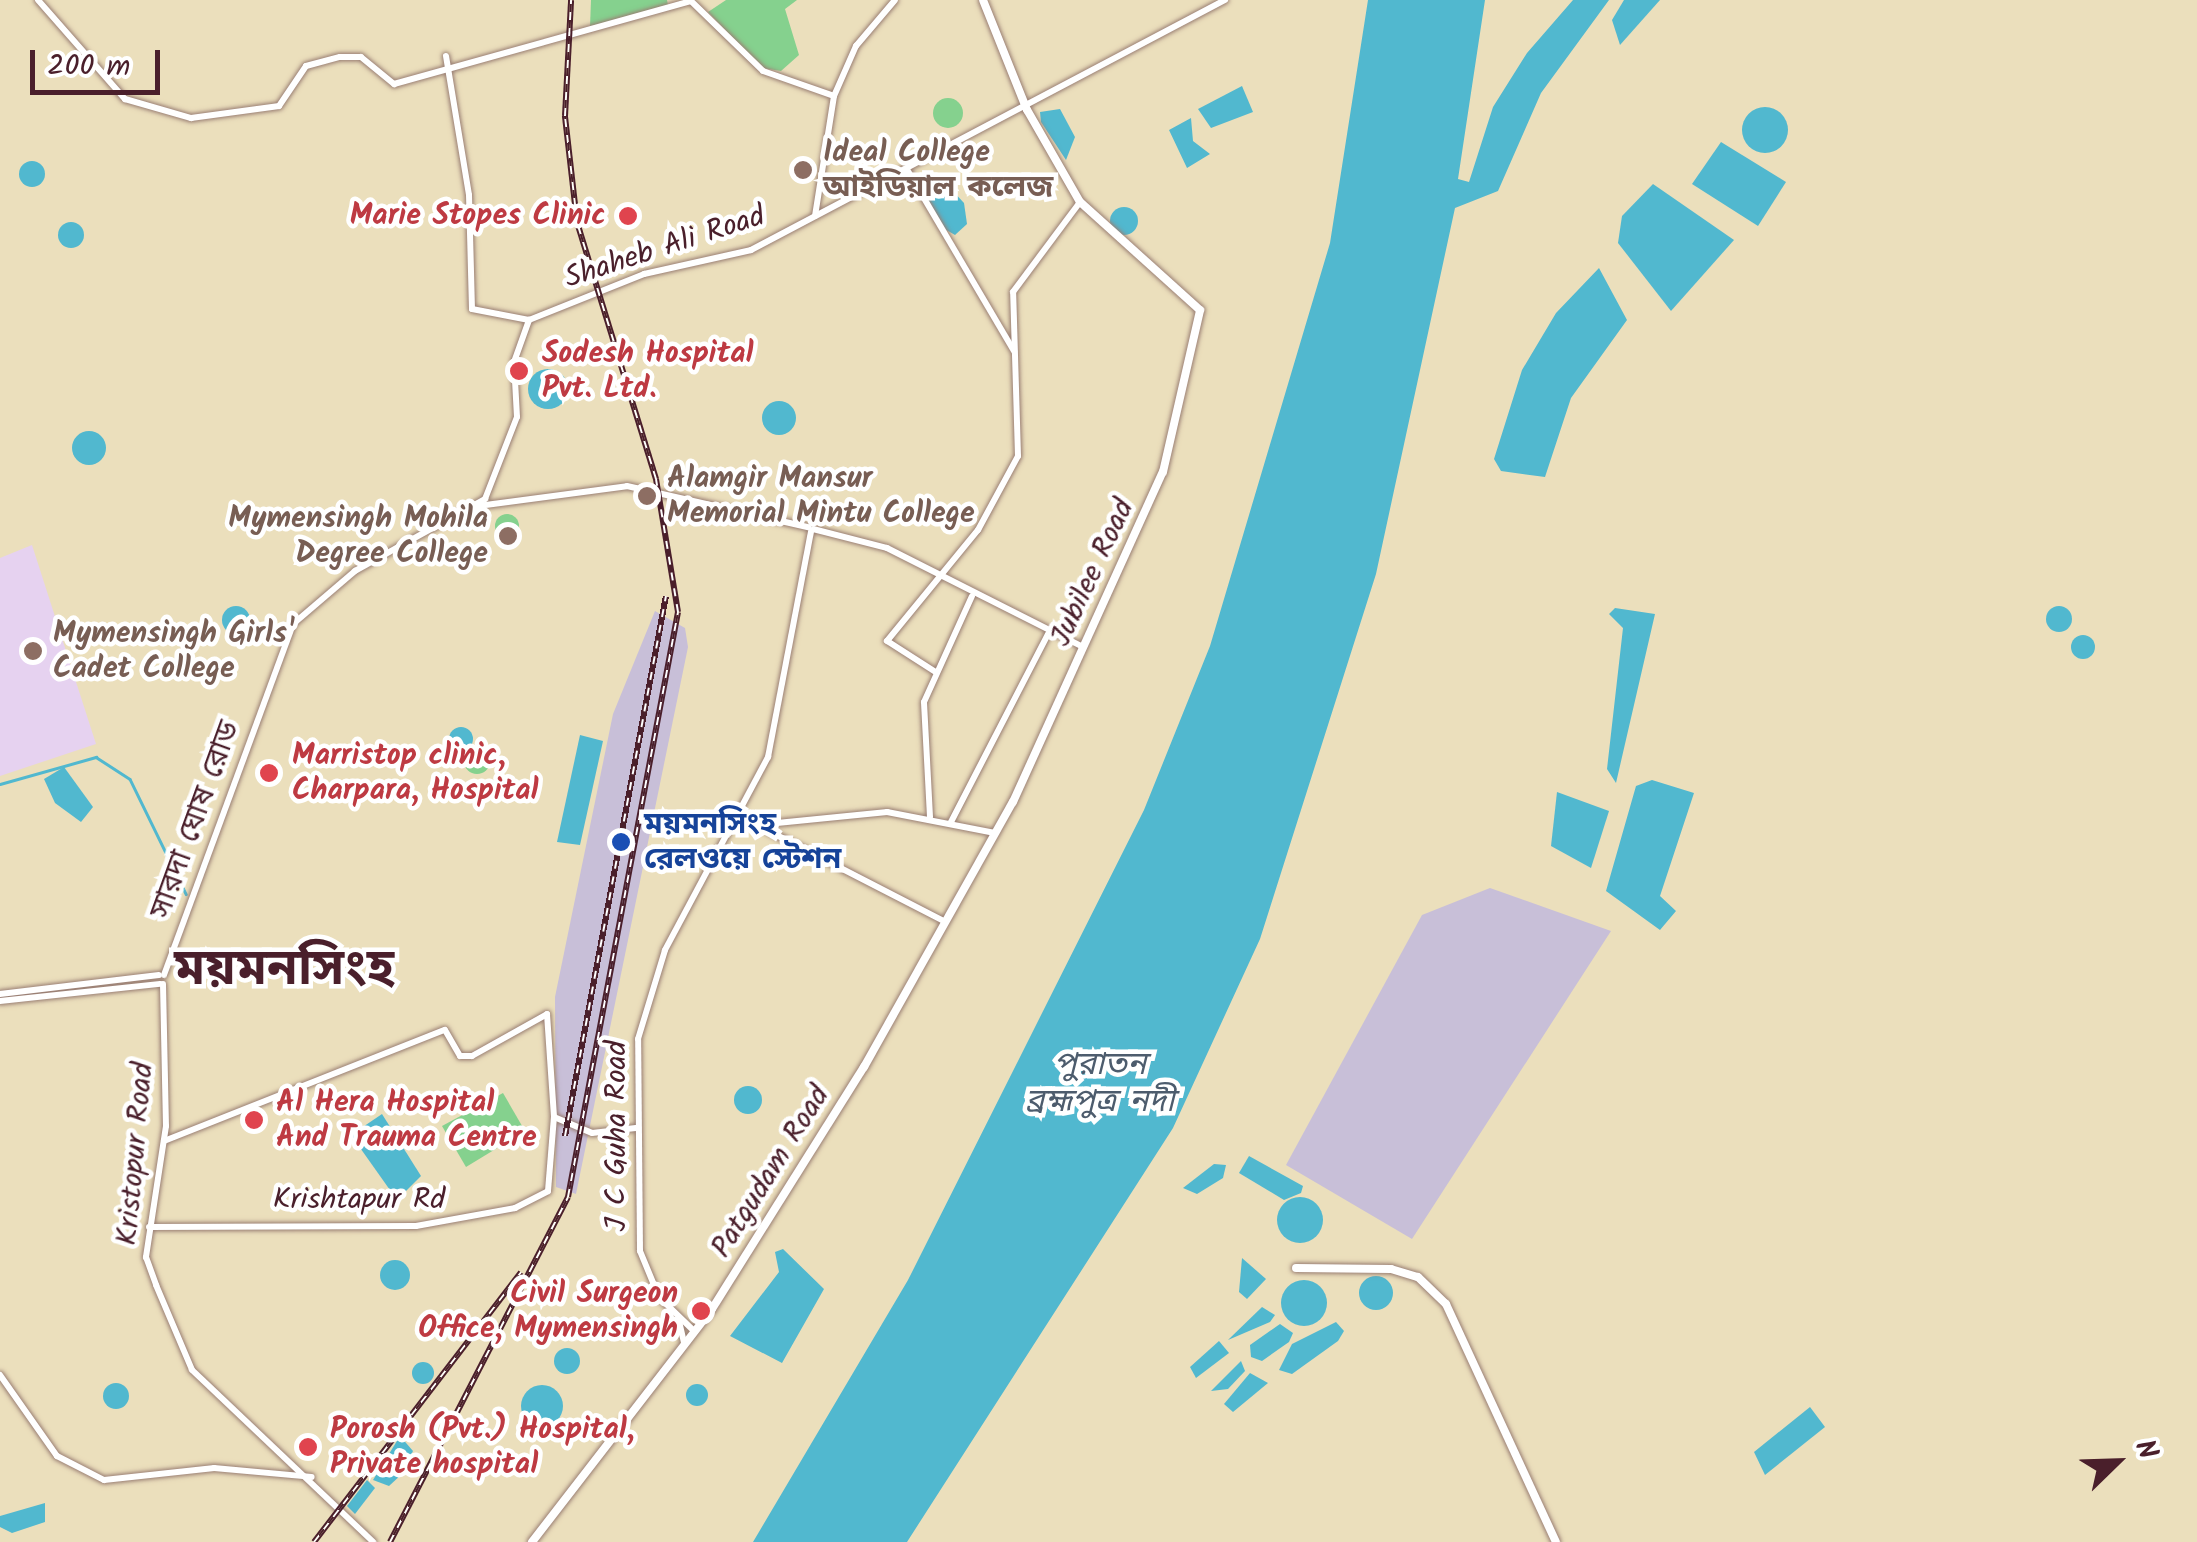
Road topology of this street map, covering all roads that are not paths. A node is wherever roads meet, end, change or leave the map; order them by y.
1 (38, 0) edge
2 (894, 0) edge
3 (983, 0) edge
4 (1225, 0) edge
5 (691, 1) edge
6 (446, 56) dead end
7 (450, 72) junction
8 (834, 96) junction
9 (1027, 110) junction
10 (908, 171) junction
11 (1080, 202) junction
12 (815, 218) junction
13 (528, 320) junction
14 (1016, 355) junction
15 (478, 506) junction
16 (811, 529) junction
17 (939, 580) junction
18 (972, 596) junction
19 (1048, 634) junction
20 (1083, 648) junction
21 (934, 671) junction
22 (930, 818) junction
23 (951, 822) junction
24 (681, 823) dead end
25 (734, 825) junction
26 (757, 825) junction
27 (995, 833) junction
28 (942, 920) junction
29 (162, 980) junction
30 (0, 998) edge
31 (554, 1117) junction
32 (636, 1128) junction
33 (164, 1140) junction
34 (150, 1227) junction
35 (1296, 1268) dead end
36 (679, 1320) junction
37 (694, 1331) junction
38 (684, 1343) junction
39 (0, 1375) edge
40 (312, 1476) junction
41 (373, 1542) edge
42 (535, 1542) edge
43 (1556, 1542) edge

1 - 7 street
2 - 8 street
3 - 9 main road
4 - 9 street, Shaheb Ali Road
5 - 7 street
5 - 8 street
6 - 7 street
7 - 13 street
8 - 12 street
9 - 10 street, Shaheb Ali Road
9 - 11 main road
10 - 12 street, Shaheb Ali Road
10 - 14 street
11 - 14 street
11 - 20 main road, Jubilee Road
12 - 13 street, Shaheb Ali Road
13 - 15 street
14 - 17 street
15 - 16 street, সারদা ঘোষ রোড
15 - 29 street, সারদা ঘোষ রোড
16 - 17 street, সারদা ঘোষ রোড
16 - 25 street, J C Guha Road
17 - 18 street, সারদা ঘোষ রোড
17 - 21 street
18 - 19 street, সারদা ঘোষ রোড
18 - 21 street
19 - 20 street, সারদা ঘোষ রোড
19 - 23 street
20 - 27 main road, Jubilee Road
21 - 22 street
22 - 23 street
22 - 26 street
23 - 27 street
24 - 25 street
25 - 26 street
25 - 32 street, J C Guha Road
26 - 28 street
27 - 28 main road, Patgudam Road
28 - 37 main road, Patgudam Road
29 - 30 street
29 - 33 street, Kristopur Road
31 - 32 street
31 - 33 street
31 - 34 street, Krishtapur Rd
32 - 36 street, J C Guha Road
33 - 34 street, Kristopur Road
34 - 40 street, Kristopur Road
35 - 43 main road
36 - 37 street, J C Guha Road
36 - 38 street
37 - 38 main road, Patgudam Road
38 - 42 main road, Patgudam Road
39 - 40 street
40 - 41 street, Kristopur Road

